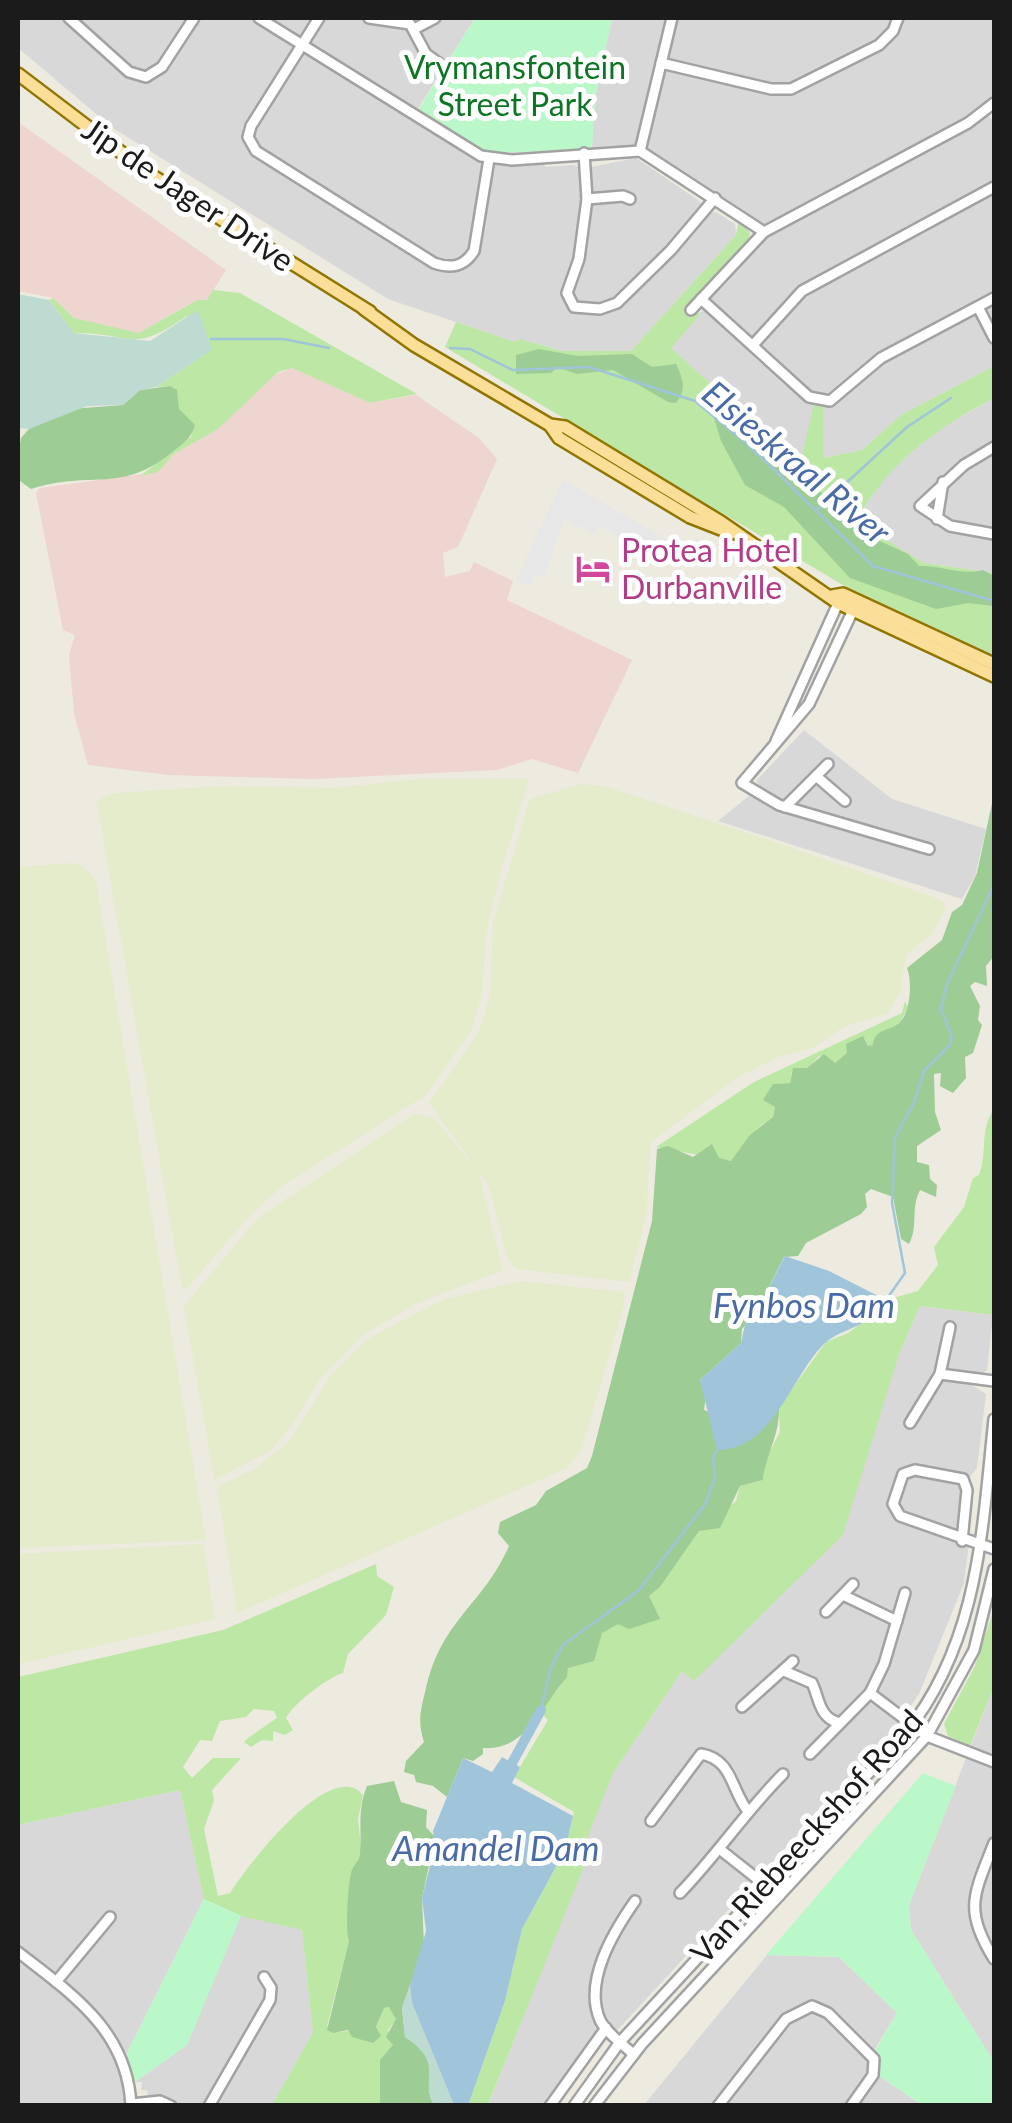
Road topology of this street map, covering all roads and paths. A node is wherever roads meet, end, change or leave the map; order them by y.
1 (194, 18) edge
2 (259, 18) edge
3 (319, 18) edge
4 (376, 18) edge
5 (435, 18) edge
6 (672, 18) edge
7 (898, 18) edge
8 (75, 20) edge
9 (414, 29) junction
10 (302, 46) junction
11 (661, 63) junction
12 (440, 64) dead end
13 (18, 74) edge
14 (994, 103) edge
15 (986, 111) junction
16 (994, 122) edge
17 (640, 151) junction
18 (584, 154) junction
19 (490, 159) junction
20 (994, 187) edge
21 (714, 198) junction
22 (587, 199) junction
23 (630, 199) dead end
24 (764, 232) junction
25 (994, 298) edge
26 (701, 299) junction
27 (978, 307) junction
28 (690, 310) dead end
29 (994, 338) edge
30 (753, 345) junction
31 (994, 448) edge
32 (943, 482) junction
33 (937, 520) junction
34 (994, 534) edge
35 (838, 598) junction
36 (855, 606) junction
37 (846, 626) junction
38 (994, 664) edge
39 (978, 668) junction
40 (994, 676) edge
41 (773, 748) junction
42 (828, 764) dead end
43 (816, 776) junction
44 (846, 801) dead end
45 (785, 807) junction
46 (928, 849) dead end
47 (950, 1326) dead end
48 (940, 1374) junction
49 (994, 1381) edge
50 (994, 1418) edge
51 (910, 1422) dead end
52 (962, 1541) junction
53 (981, 1546) junction
54 (994, 1549) edge
55 (994, 1569) edge
56 (854, 1584) dead end
57 (905, 1593) dead end
58 (846, 1596) junction
59 (826, 1612) dead end
60 (897, 1621) junction
61 (793, 1662) dead end
62 (784, 1671) junction
63 (870, 1692) junction
64 (742, 1707) dead end
65 (837, 1722) junction
66 (912, 1726) junction
67 (927, 1736) junction
68 (810, 1754) dead end
69 (994, 1762) edge
70 (782, 1774) dead end
71 (748, 1810) junction
72 (651, 1821) dead end
73 (994, 1844) edge
74 (722, 1850) junction
75 (766, 1884) junction
76 (680, 1894) dead end
77 (779, 1896) junction
78 (635, 1901) dead end
79 (110, 1917) dead end
80 (18, 1952) edge
81 (994, 1959) edge
82 (264, 1977) dead end
83 (56, 1982) junction
84 (606, 2028) junction
85 (620, 2042) junction
86 (633, 2054) junction
87 (132, 2104) edge
88 (171, 2106) edge
89 (209, 2106) edge
90 (550, 2106) edge
91 (574, 2106) edge
92 (594, 2106) edge
93 (718, 2106) edge
94 (852, 2106) edge

1 - 8 street
2 - 10 street
3 - 10 street
4 - 9 street
5 - 9 street
6 - 11 street
7 - 11 street
9 - 12 street
10 - 19 street
10 - 19 street
11 - 17 street
13 - 35 main road, Jip de Jager Drive
14 - 15 street
15 - 16 street
15 - 24 street
17 - 18 street
17 - 21 street
18 - 19 street
18 - 22 street
20 - 30 street
21 - 22 street
21 - 24 street
22 - 23 street
24 - 26 street
25 - 27 street
26 - 28 street
26 - 30 street
27 - 29 street
27 - 30 street
31 - 32 street
32 - 33 street
32 - 33 street
33 - 34 street
35 - 36 main road, Jip de Jager Drive
35 - 41 street
36 - 37 street
36 - 38 main road, Jip de Jager Drive
36 - 39 main road, Jip de Jager Drive
37 - 39 main road
37 - 41 street
39 - 40 main road, Jip de Jager Drive
41 - 45 street
42 - 43 street
43 - 44 street
43 - 45 street
45 - 46 street
47 - 48 street
48 - 49 street
48 - 51 street
50 - 53 street, Van Riebeeckshof Road
52 - 52 street
52 - 53 street
53 - 54 street
53 - 66 street, Van Riebeeckshof Road
55 - 67 street, Van Riebeeckshof Road
56 - 58 street
57 - 60 street
58 - 59 street
58 - 60 street
60 - 63 street
61 - 62 street
62 - 64 street
62 - 65 street
63 - 65 street
63 - 66 street
65 - 68 street
66 - 67 street
66 - 75 street, Van Riebeeckshof Road
67 - 69 street
67 - 77 street, Van Riebeeckshof Road
70 - 71 street
71 - 72 street
71 - 74 street
73 - 81 street
74 - 75 street
74 - 76 street
75 - 77 street
75 - 85 street, Van Riebeeckshof Road
77 - 86 street, Van Riebeeckshof Road
78 - 84 street
79 - 83 street
80 - 83 street
82 - 89 street
83 - 87 street
84 - 85 street
84 - 90 street
85 - 86 street
85 - 91 street, Van Riebeeckshof Road
86 - 92 street, Van Riebeeckshof Road
87 - 88 street
93 - 94 street

